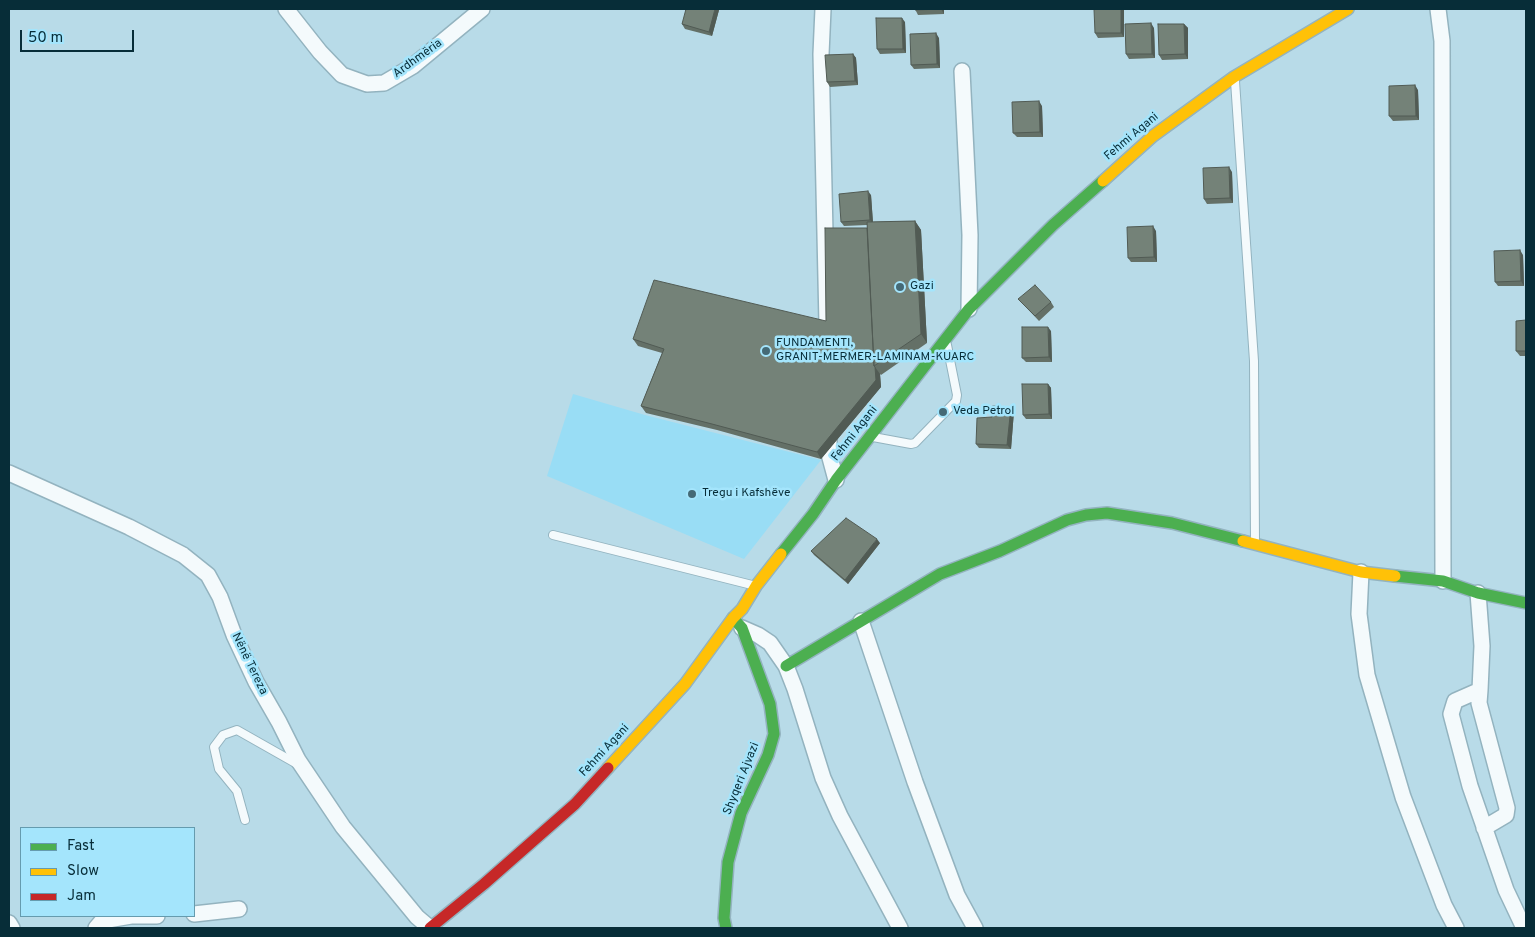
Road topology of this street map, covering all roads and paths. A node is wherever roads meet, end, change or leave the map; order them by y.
1 (482, 9) edge
2 (823, 9) edge
3 (1348, 9) edge
4 (1438, 9) edge
5 (290, 12) edge
6 (962, 71) dead end
7 (1234, 76) junction
8 (969, 309) junction
9 (945, 339) junction
10 (828, 341) edge
11 (829, 419) edge
12 (871, 436) junction
13 (9, 473) edge
14 (836, 480) junction
15 (553, 535) dead end
16 (1255, 544) junction
17 (1361, 572) junction
18 (1443, 581) junction
19 (756, 586) junction
20 (1478, 592) junction
21 (1526, 603) edge
22 (861, 621) junction
23 (738, 623) junction
24 (786, 666) junction
25 (1480, 690) junction
26 (304, 768) junction
27 (245, 820) dead end
28 (1484, 828) junction
29 (238, 908) dead end
30 (195, 914) edge
31 (126, 917) edge
32 (9, 923) edge
33 (12, 928) edge
34 (96, 928) edge
35 (430, 928) edge
36 (726, 928) edge
37 (900, 928) edge
38 (975, 928) edge
39 (1456, 928) edge
40 (1524, 928) edge

1 - 5 street, Ardhmëria
2 - 10 street
3 - 7 main road, Fehmi Agani
4 - 18 street
6 - 8 street
7 - 8 main road, Fehmi Agani
7 - 16 lane
8 - 9 main road, Fehmi Agani
9 - 12 main road, Fehmi Agani
9 - 12 lane
11 - 14 street
12 - 14 main road, Fehmi Agani
13 - 26 street, Nënë Tereza
14 - 19 main road, Fehmi Agani
15 - 19 lane
16 - 17 main road
16 - 22 main road
17 - 18 main road
17 - 39 street
18 - 20 main road
19 - 23 main road, Fehmi Agani
20 - 21 main road
20 - 25 street
22 - 24 main road
22 - 38 street
23 - 24 street
23 - 35 main road, Fehmi Agani
23 - 36 main road, Shyqeri Ajvazi
24 - 37 street
25 - 28 street
25 - 28 street
26 - 27 lane
26 - 35 street, Nënë Tereza
28 - 40 street
29 - 30 street
31 - 34 street
32 - 33 street

